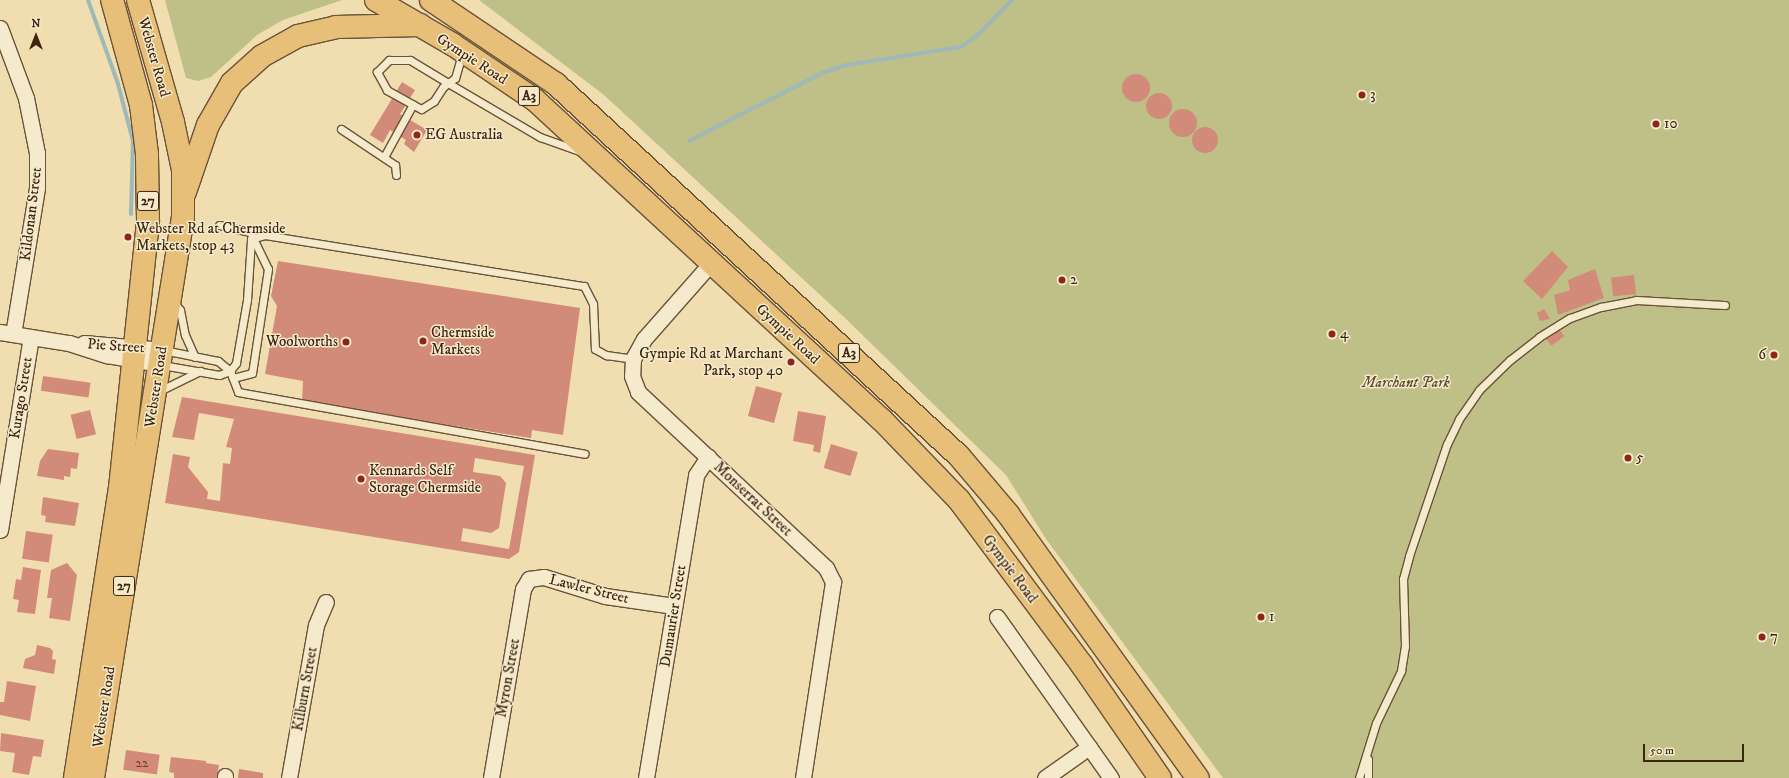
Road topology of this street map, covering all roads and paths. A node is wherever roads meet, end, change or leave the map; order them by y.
1 (112, 0) edge
2 (138, 0) edge
3 (376, 0) edge
4 (431, 0) edge
5 (420, 25) junction
6 (0, 28) edge
7 (463, 52) junction
8 (448, 83) junction
9 (413, 104) junction
10 (341, 128) dead end
11 (384, 157) junction
12 (598, 158) junction
13 (396, 175) dead end
14 (185, 192) junction
15 (220, 225) dead end
16 (251, 239) junction
17 (711, 263) junction
18 (171, 298) junction
19 (1725, 304) dead end
20 (7, 333) edge
21 (31, 337) junction
22 (134, 352) junction
23 (161, 357) junction
24 (195, 357) junction
25 (633, 359) junction
26 (200, 371) junction
27 (231, 374) junction
28 (156, 393) junction
29 (585, 454) dead end
30 (708, 457) junction
31 (0, 527) edge
32 (529, 579) joint
33 (326, 602) dead end
34 (674, 606) junction
35 (998, 617) dead end
36 (1089, 747) junction
37 (1368, 754) junction
38 (1195, 777) edge
39 (75, 778) edge
40 (93, 778) edge
41 (289, 778) edge
42 (491, 778) edge
43 (646, 778) edge
44 (803, 778) edge
45 (1045, 778) edge
46 (1111, 778) edge
47 (1160, 778) edge
48 (1359, 778) edge
49 (1368, 778) edge

1 - 22 main road, Webster Road / 27
2 - 14 main road, Webster Road / 27
3 - 5 main road, Gympie Road / A3
4 - 38 main road, Gympie Road / A3
5 - 7 main road, Gympie Road / A3
5 - 14 main road
6 - 20 street, Kildonan Street
7 - 8 lane
7 - 12 main road, Gympie Road / A3
8 - 9 lane
8 - 9 lane
8 - 12 lane
9 - 11 lane
10 - 11 lane
11 - 13 lane
12 - 17 main road, Gympie Road / A3
14 - 18 main road, Webster Road / 27
15 - 16 lane
16 - 25 lane
16 - 27 lane
16 - 27 lane
17 - 25 street, Monserrat Street
17 - 47 main road, Gympie Road / A3
18 - 23 main road, Webster Road / 27
18 - 24 lane
19 - 37 lane
20 - 21 street, Pie Street
21 - 22 street, Pie Street
21 - 31 street, Kurago Street
22 - 23 street, Pie Street
22 - 39 main road, Webster Road / 27
23 - 24 lane
23 - 26 lane
23 - 28 main road, Webster Road / 27
24 - 27 lane
25 - 30 street, Monserrat Street
26 - 27 lane
26 - 28 lane
27 - 29 lane
28 - 40 main road, Webster Road / 27
30 - 34 street, Dumaurier Street
30 - 44 street, Monserrat Street
32 - 34 street, Lawler Street
32 - 42 street, Myron Street
33 - 41 street, Kilburn Street
34 - 43 street, Dumaurier Street
35 - 36 street
36 - 45 street
36 - 46 street
37 - 48 lane
37 - 49 lane

